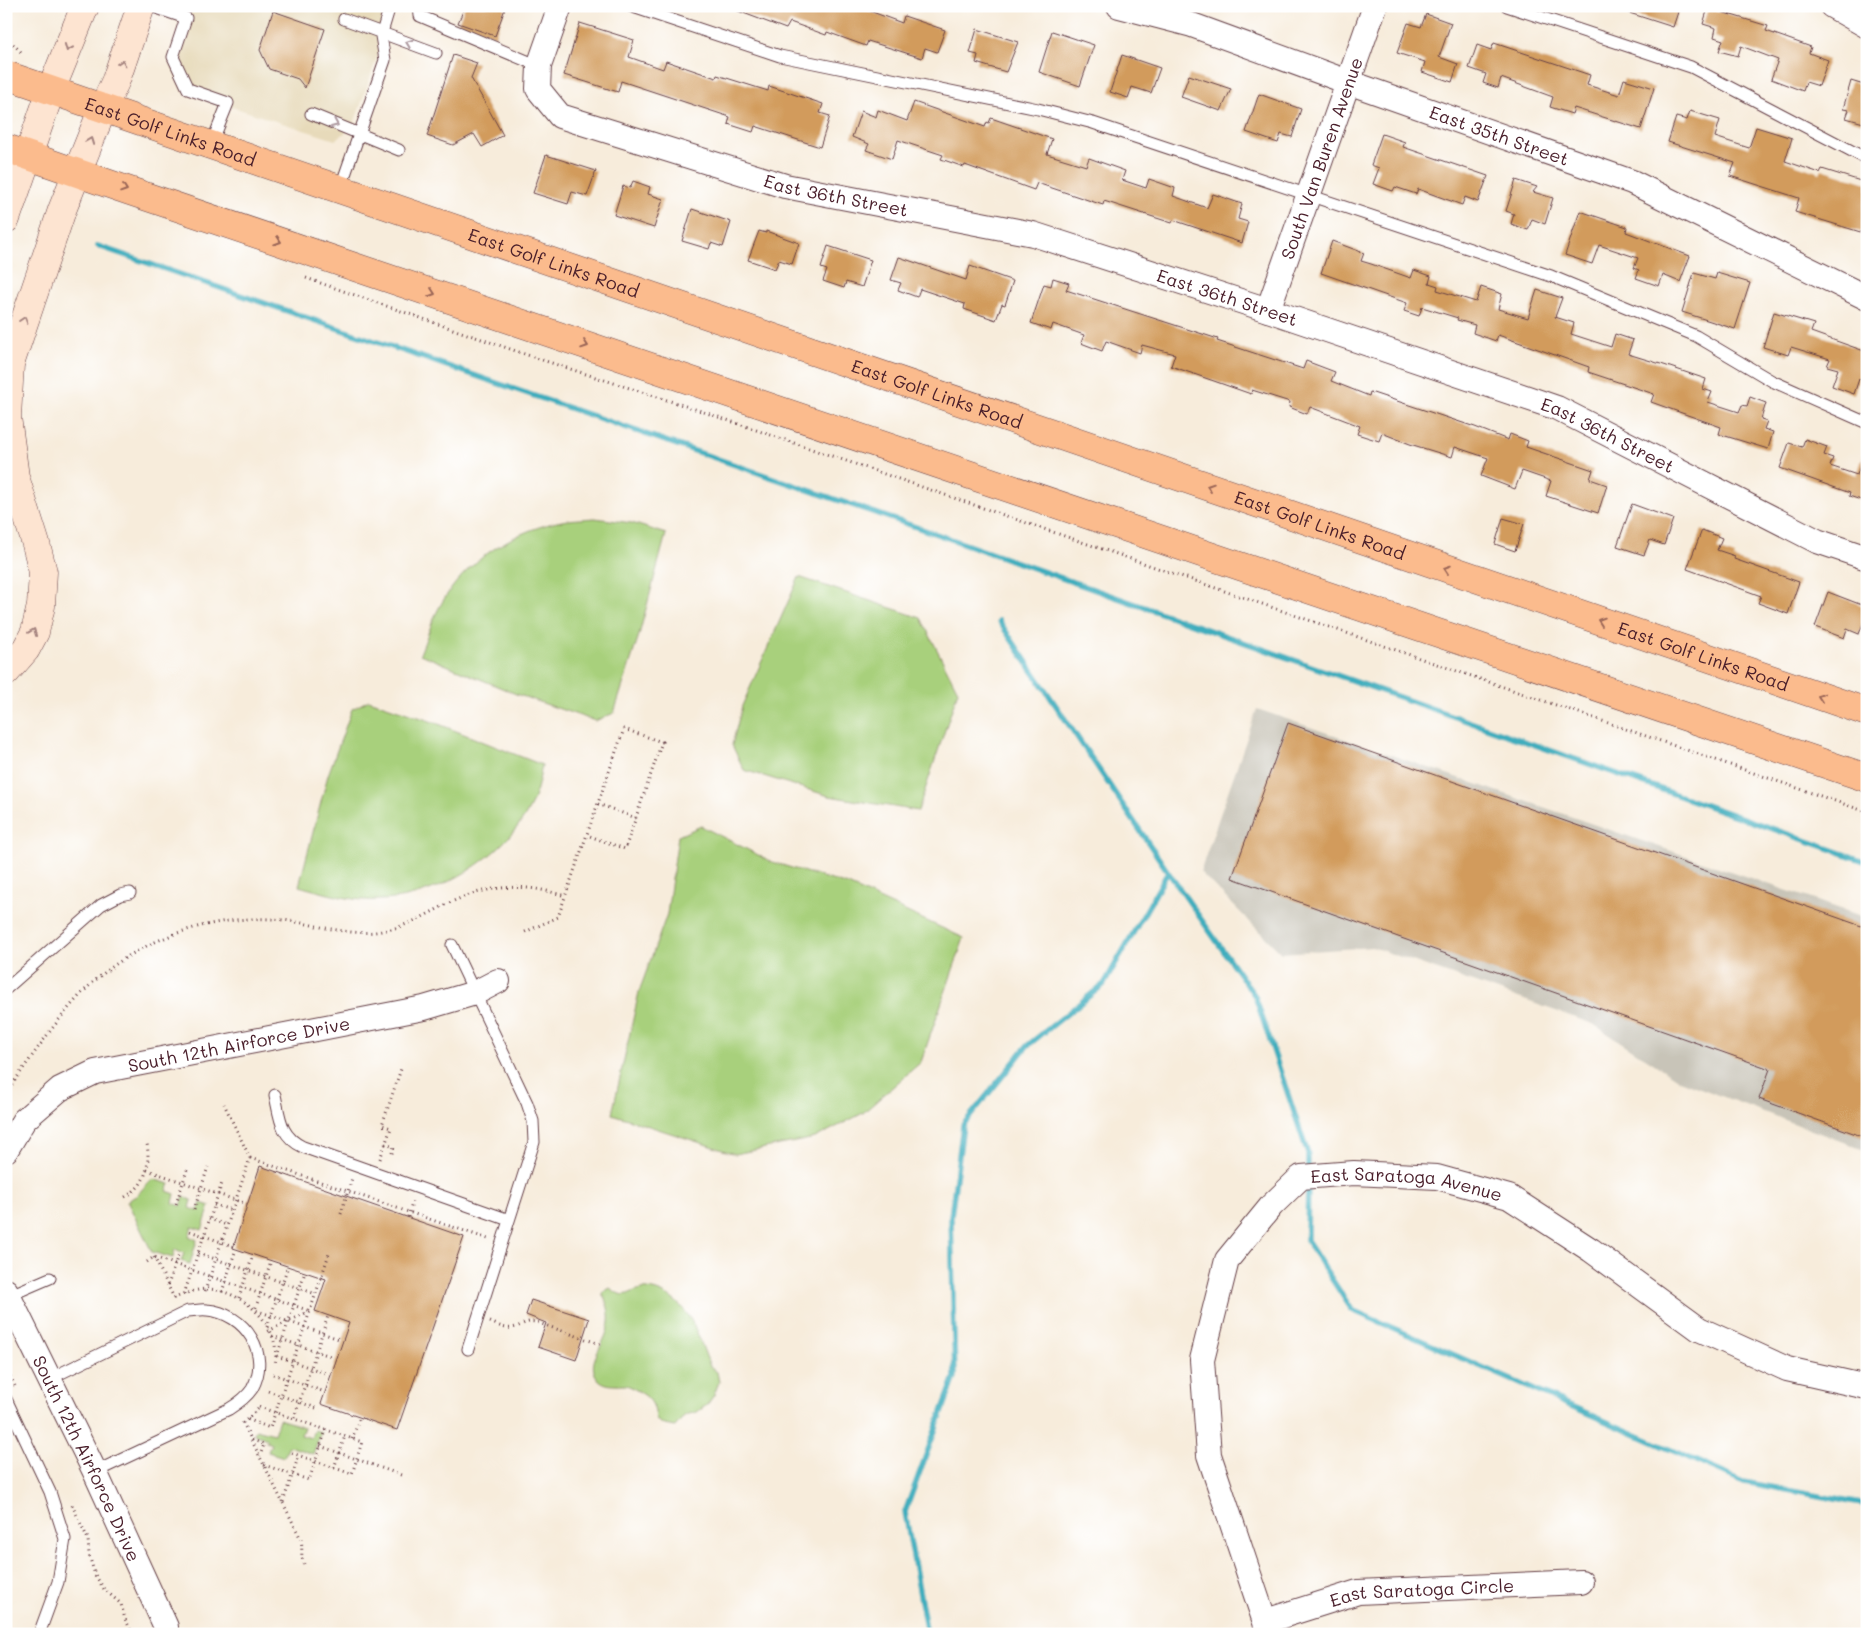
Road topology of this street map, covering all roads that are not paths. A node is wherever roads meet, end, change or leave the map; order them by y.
1 (85, 6) edge
2 (141, 6) edge
3 (151, 6) edge
4 (390, 6) edge
5 (419, 6) edge
6 (560, 6) edge
7 (630, 6) edge
8 (1119, 6) edge
9 (1375, 6) edge
10 (1507, 6) edge
11 (1832, 6) edge
12 (344, 19) dead end
13 (1867, 26) edge
14 (382, 32) junction
15 (436, 53) dead end
16 (540, 66) junction
17 (6, 75) edge
18 (1348, 82) junction
19 (51, 90) junction
20 (103, 108) junction
21 (311, 114) dead end
22 (359, 134) junction
23 (211, 144) junction
24 (400, 150) dead end
25 (17, 152) edge
26 (1867, 159) edge
27 (78, 173) junction
28 (340, 189) junction
29 (1308, 195) junction
30 (6, 219) edge
31 (1867, 298) edge
32 (1268, 310) junction
33 (1867, 422) edge
34 (6, 514) edge
35 (36, 544) junction
36 (1867, 558) edge
37 (6, 672) edge
38 (1867, 712) edge
39 (1867, 778) edge
40 (130, 893) dead end
41 (452, 945) dead end
42 (498, 981) dead end
43 (6, 989) edge
44 (474, 993) junction
45 (275, 1095) dead end
46 (6, 1150) edge
47 (509, 1220) junction
48 (50, 1278) dead end
49 (7, 1294) edge
50 (468, 1349) dead end
51 (48, 1379) junction
52 (1867, 1386) edge
53 (6, 1399) edge
54 (95, 1472) junction
55 (1581, 1582) dead end
56 (1268, 1628) edge
57 (169, 1631) edge
58 (39, 1634) edge

1 -> 19 main road
20 -> 2 main road
3 - 23 lane
4 - 14 lane
5 - 16 lane
6 - 16 street
7 - 29 lane
8 - 18 street, East 35th Street
9 - 18 street, South Van Buren Avenue
10 - 26 lane
11 - 13 street
12 - 14 lane
15 -> 14 lane
14 - 22 lane
16 - 32 street, East 36th Street
17 - 19 main road, East Golf Links Road
18 - 29 street, South Van Buren Avenue
18 - 31 street, East 35th Street
19 - 20 main road, East Golf Links Road
19 - 25 main road
20 - 23 main road, East Golf Links Road
27 -> 20 main road
21 -> 22 lane
22 - 24 lane
22 - 28 lane
23 - 28 main road, East Golf Links Road
25 - 27 main road
25 - 30 main road
35 -> 27 main road
27 -> 39 main road
38 -> 28 main road, East Golf Links Road
29 - 32 street, South Van Buren Avenue
29 - 33 lane
32 - 36 street, East 36th Street
34 - 35 main road
37 -> 35 main road
40 - 43 lane
41 - 44 lane
42 - 44 street, South 12th Airforce Drive
44 - 46 street, South 12th Airforce Drive
44 - 47 lane
45 - 47 lane
47 - 50 lane
48 - 49 lane
49 - 51 street, South 12th Airforce Drive
51 - 54 street, South 12th Airforce Drive
51 - 54 lane
52 - 56 street, East Saratoga Avenue
53 - 58 lane
54 - 57 street, South 12th Airforce Drive
55 - 56 street, East Saratoga Circle

